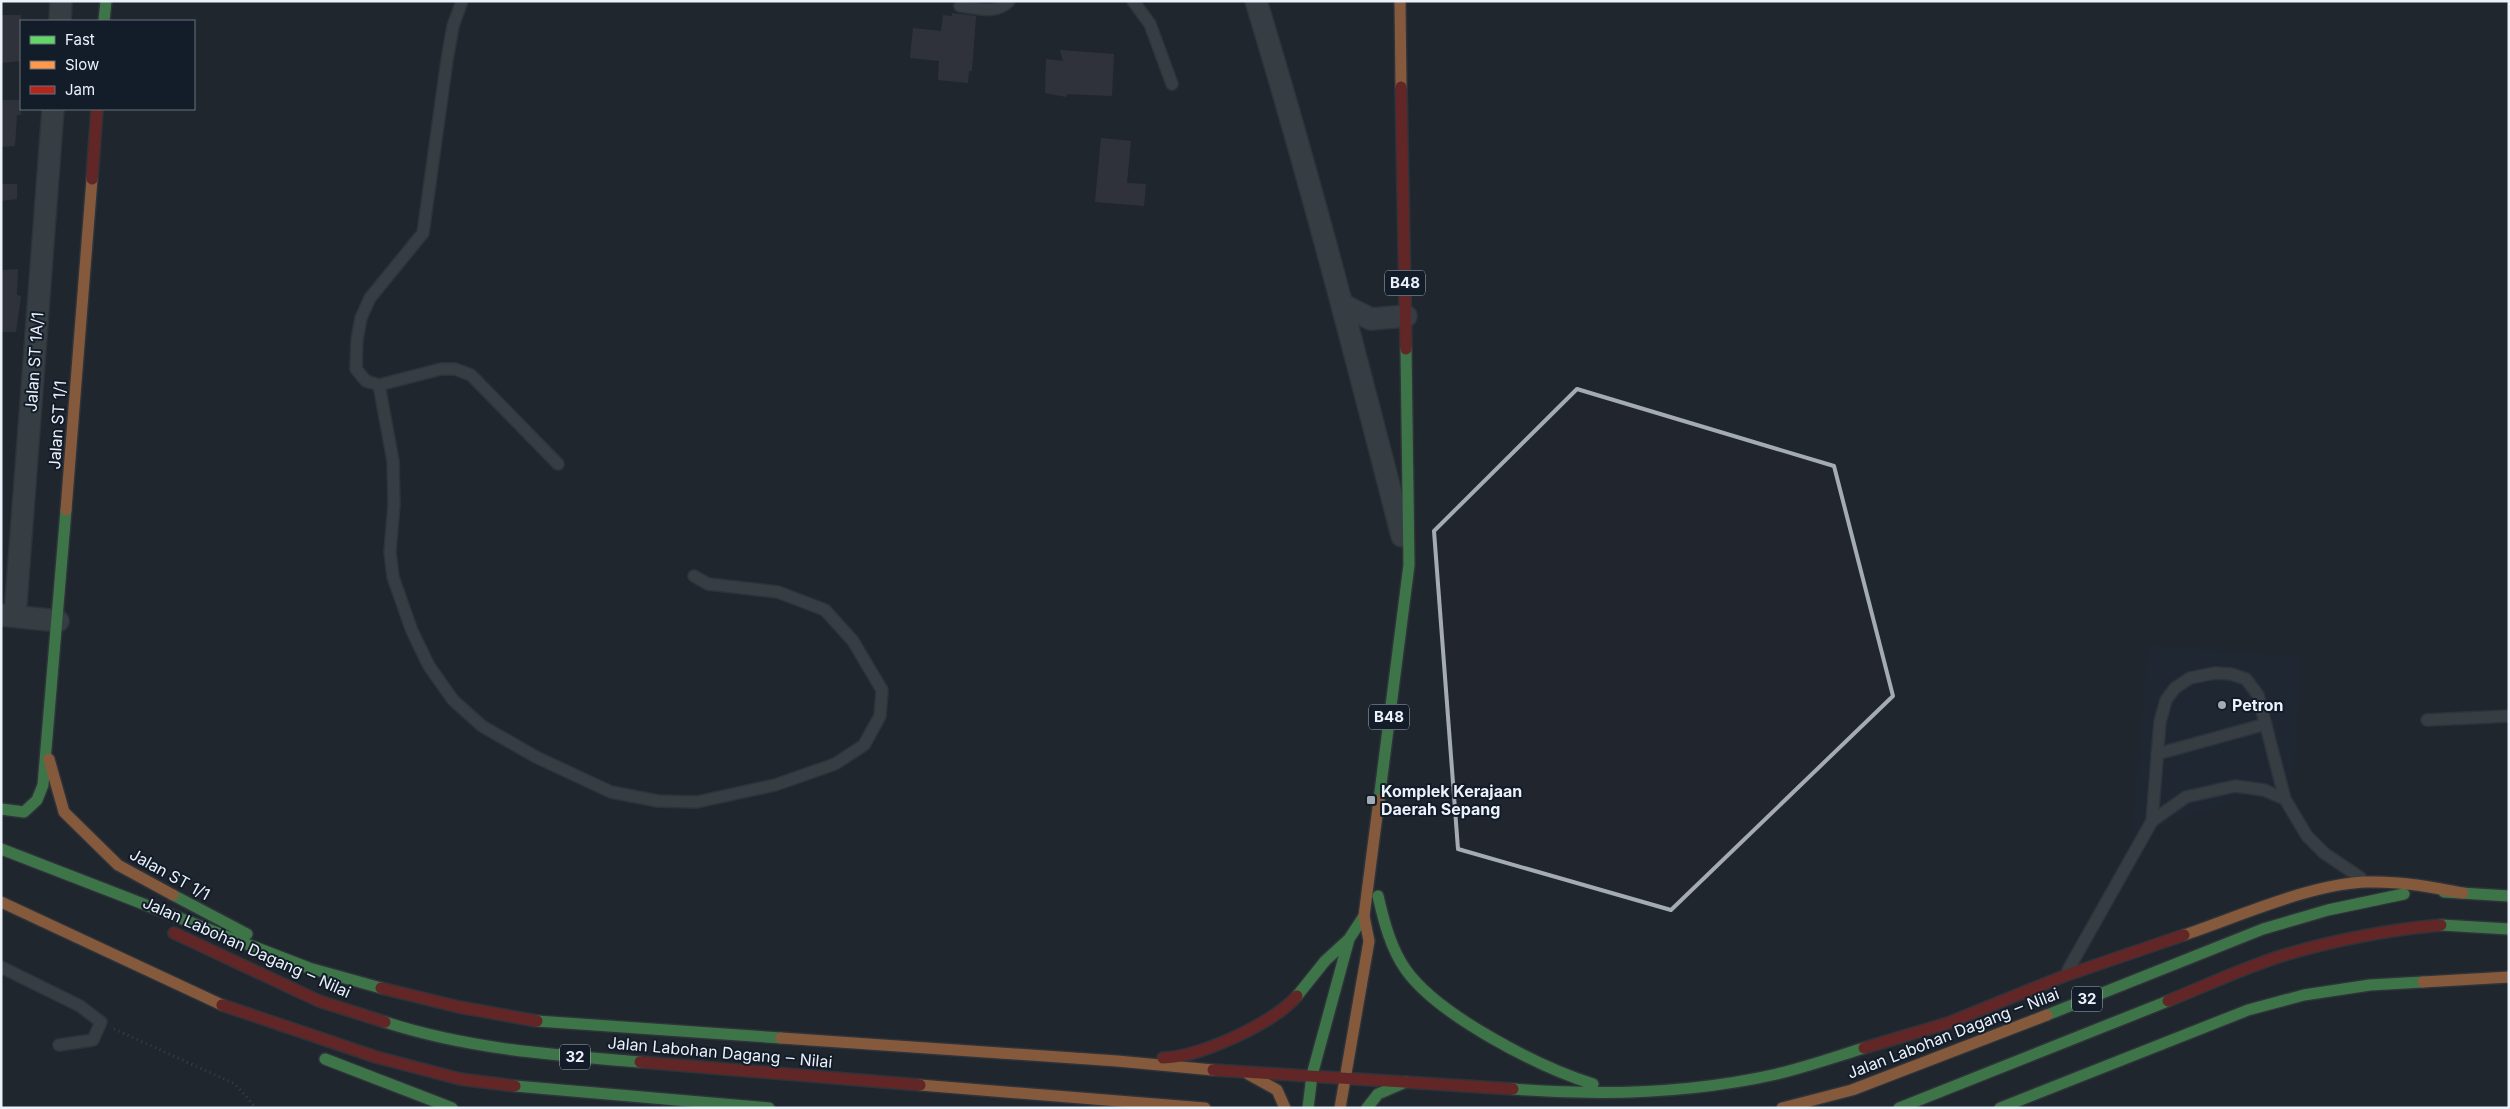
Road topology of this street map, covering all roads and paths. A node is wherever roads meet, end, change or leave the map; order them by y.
1 (61, 1) edge
2 (106, 1) edge
3 (462, 1) edge
4 (1009, 1) edge
5 (1133, 1) edge
6 (1256, 1) edge
7 (1400, 1) edge
8 (960, 6) dead end
9 (60, 20) edge
10 (104, 20) edge
11 (1172, 84) dead end
12 (53, 110) edge
13 (97, 110) edge
14 (1343, 305) junction
15 (1406, 316) junction
16 (379, 385) junction
17 (558, 464) dead end
18 (1409, 565) junction
19 (694, 576) dead end
20 (8, 615) edge
21 (58, 621) junction
22 (2509, 716) edge
23 (2426, 720) dead end
24 (2266, 724) junction
25 (46, 743) junction
26 (2157, 754) junction
27 (2285, 799) junction
28 (1, 809) edge
29 (2152, 821) junction
30 (1, 849) edge
31 (1, 853) edge
32 (1372, 870) junction
33 (2367, 882) junction
34 (2463, 892) junction
35 (2507, 895) edge
36 (1, 902) edge
37 (108, 903) dead end
38 (1, 911) edge
39 (1364, 916) junction
40 (161, 928) dead end
41 (2509, 929) edge
42 (70, 934) junction
43 (1349, 939) junction
44 (1, 967) edge
45 (309, 968) junction
46 (2064, 976) junction
47 (2509, 977) edge
48 (228, 1008) junction
49 (101, 1022) junction
50 (283, 1038) dead end
51 (59, 1045) dead end
52 (316, 1055) dead end
53 (1117, 1061) junction
54 (1247, 1073) junction
55 (1312, 1075) junction
56 (1344, 1077) junction
57 (1406, 1082) junction
58 (1627, 1094) junction
59 (256, 1108) edge
60 (452, 1108) edge
61 (769, 1108) edge
62 (1206, 1108) edge
63 (1284, 1108) edge
64 (1308, 1108) edge
65 (1340, 1108) edge
66 (1367, 1108) edge
67 (1782, 1108) edge
68 (1899, 1108) edge
69 (2000, 1108) edge

1 - 9 street
2 - 10 main road
3 - 16 lane
4 - 8 lane
5 - 11 lane
6 - 14 street
7 - 15 main road, B48
12 - 20 street, Jalan ST 1A/1
13 - 21 main road, Jalan ST 1/1
14 - 15 street
14 - 18 street
15 - 18 main road, B48
16 - 17 lane
16 - 19 lane
18 - 32 main road, B48
20 - 21 street
21 - 25 main road, Jalan ST 1/1
22 - 23 lane
24 - 26 lane
24 - 26 lane
24 - 27 lane
25 - 28 main road, Jalan ST 1/1
25 - 45 main road, Jalan ST 1/1
26 - 29 lane
27 - 29 lane
27 - 33 lane
29 - 46 lane
30 - 45 main road
31 - 37 main road
32 - 39 main road, B48
32 - 58 main road
33 - 34 main road
33 - 46 main road
34 - 35 main road, Jalan Labohan Dagang ‒ Nilai / 32
34 - 67 main road, Jalan Labohan Dagang ‒ Nilai / 32
36 - 42 main road, 32
38 - 42 street
39 - 43 main road, B48
39 - 56 main road, B48
40 - 62 main road, Jalan Labohan Dagang ‒ Nilai / 32
41 - 68 main road, 32
42 - 48 main road, 32
43 - 53 main road
43 - 55 main road, B48
44 - 49 lane
45 - 53 main road
46 - 58 main road
47 - 69 main road
48 - 50 main road
48 - 61 main road, 32
49 - 51 lane
49 - 59 path
52 - 60 main road
53 - 54 main road
54 - 55 main road
54 - 63 main road
55 - 56 main road
55 - 64 main road, B48
56 - 57 main road
56 - 65 main road, B48
57 - 58 main road
57 - 66 main road

